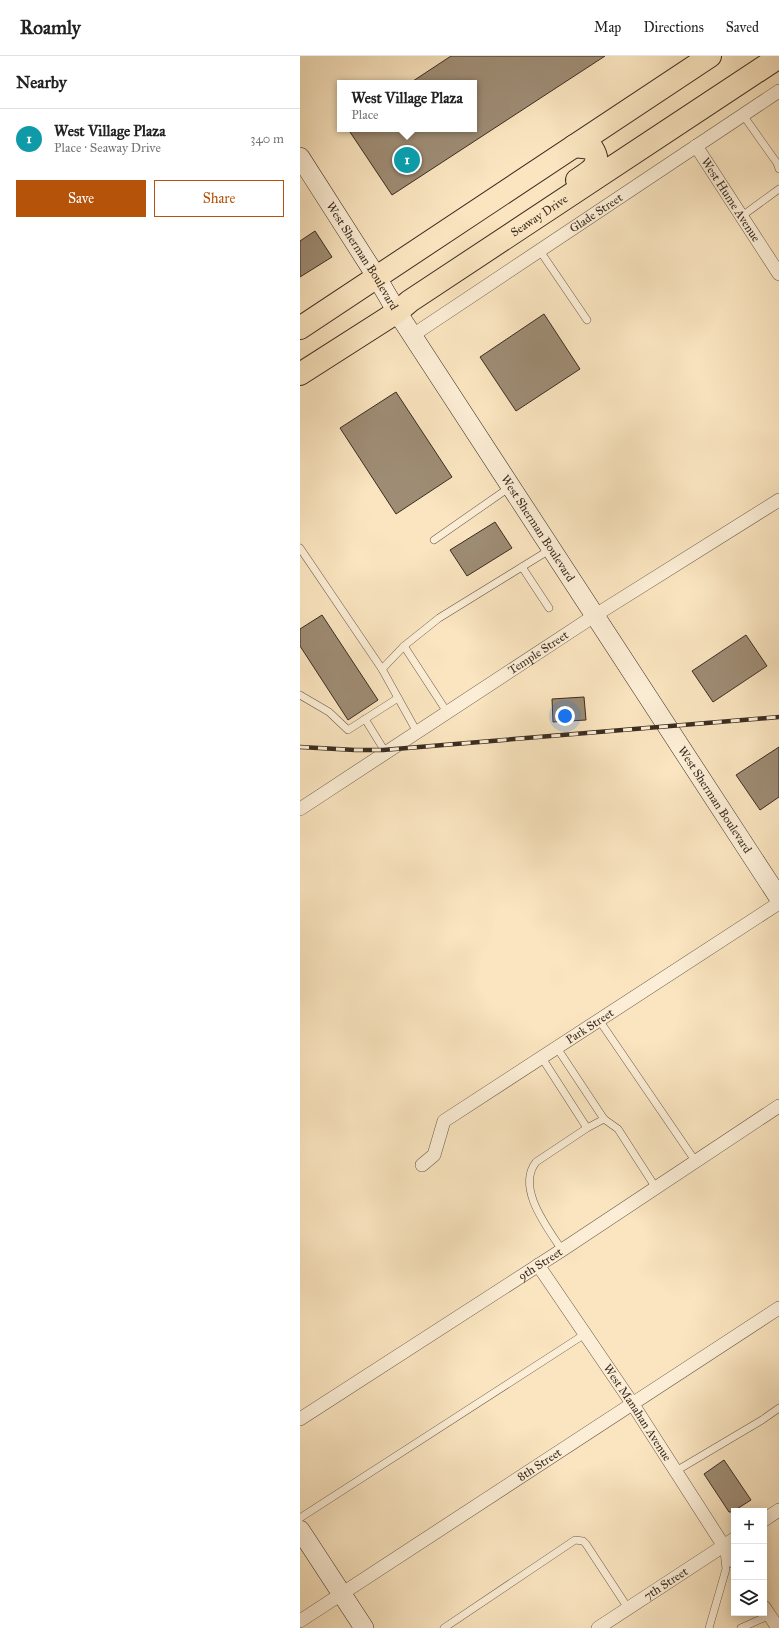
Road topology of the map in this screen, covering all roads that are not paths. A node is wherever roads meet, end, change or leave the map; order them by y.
1 (710, 56) edge
2 (779, 57) edge
3 (779, 91) edge
4 (743, 115) junction
5 (574, 146) junction
6 (696, 146) junction
7 (301, 160) edge
8 (779, 169) edge
9 (779, 189) edge
10 (742, 216) junction
11 (540, 250) junction
12 (779, 274) edge
13 (376, 276) junction
14 (353, 292) junction
15 (403, 307) junction
16 (587, 320) dead end
17 (300, 328) edge
18 (413, 335) junction
19 (300, 338) edge
20 (300, 374) edge
21 (510, 487) junction
22 (779, 500) edge
23 (434, 540) dead end
24 (300, 548) edge
25 (551, 549) junction
26 (522, 567) junction
27 (549, 608) dead end
28 (594, 616) junction
29 (404, 646) junction
30 (382, 669) junction
31 (300, 695) edge
32 (398, 698) junction
33 (447, 712) junction
34 (365, 718) junction
35 (417, 732) junction
36 (386, 753) junction
37 (300, 809) edge
38 (779, 898) edge
39 (779, 903) edge
40 (599, 1020) junction
41 (557, 1048) junction
42 (542, 1058) junction
43 (779, 1106) edge
44 (604, 1119) junction
45 (587, 1128) junction
46 (696, 1162) junction
47 (422, 1165) dead end
48 (656, 1188) junction
49 (562, 1250) junction
50 (538, 1265) junction
51 (779, 1308) edge
52 (585, 1334) junction
53 (632, 1403) junction
54 (779, 1408) edge
55 (300, 1419) edge
56 (676, 1471) junction
57 (779, 1510) edge
58 (300, 1518) edge
59 (767, 1518) edge
60 (300, 1530) edge
61 (729, 1543) edge
62 (342, 1594) junction
63 (628, 1608) junction
64 (773, 1617) edge
65 (300, 1620) edge
66 (364, 1628) edge
67 (444, 1628) edge
68 (598, 1628) edge
69 (709, 1628) edge
70 (741, 1628) edge

1 - 5 highway
2 - 15 highway, Seaway Drive
3 - 4 street, Glade Street
4 - 6 street, Glade Street
4 - 8 lane
5 - 13 highway
5 - 15 highway
6 - 10 street, West Hume Avenue
6 - 11 street, Glade Street
7 - 13 main road, West Sherman Boulevard
9 - 10 lane
10 - 12 street, West Hume Avenue
11 - 16 lane
11 - 18 street, Glade Street
13 - 14 highway
13 - 15 main road, West Sherman Boulevard
14 - 17 highway
14 - 19 highway
15 - 18 main road, West Sherman Boulevard
15 - 20 highway, Seaway Drive
18 - 21 main road, West Sherman Boulevard
21 - 23 lane
21 - 25 main road, West Sherman Boulevard
22 - 28 street, Temple Street
24 - 30 lane
25 - 26 lane
25 - 28 main road, West Sherman Boulevard
26 - 27 lane
26 - 29 lane
28 - 33 street, Temple Street
28 - 38 main road, West Sherman Boulevard
29 - 30 lane
29 - 33 lane
30 - 32 lane
31 - 34 lane
32 - 34 lane
32 - 35 lane
33 - 35 street, Temple Street
34 - 36 lane
35 - 36 street, Temple Street
36 - 37 street, Temple Street
39 - 40 street, Park Street
40 - 41 street, Park Street
40 - 46 lane
41 - 42 street, Park Street
41 - 44 lane
42 - 45 lane
42 - 47 street, Park Street
43 - 46 street, 9th Street
44 - 45 lane
44 - 48 lane
45 - 49 lane
46 - 48 street, 9th Street
48 - 49 street, 9th Street
49 - 50 street, 9th Street
50 - 52 street, West Manahan Avenue
50 - 55 street, 9th Street
51 - 53 street, 8th Street
52 - 53 street, West Manahan Avenue
52 - 58 lane
53 - 56 street, West Manahan Avenue
53 - 62 street, 8th Street
54 - 56 lane
56 - 61 street, West Manahan Avenue
57 - 59 street
60 - 62 main road
61 - 63 street, 7th Street
61 - 69 lane
62 - 65 street, 8th Street
62 - 66 main road
63 - 67 lane
63 - 68 street, 7th Street
64 - 70 lane

